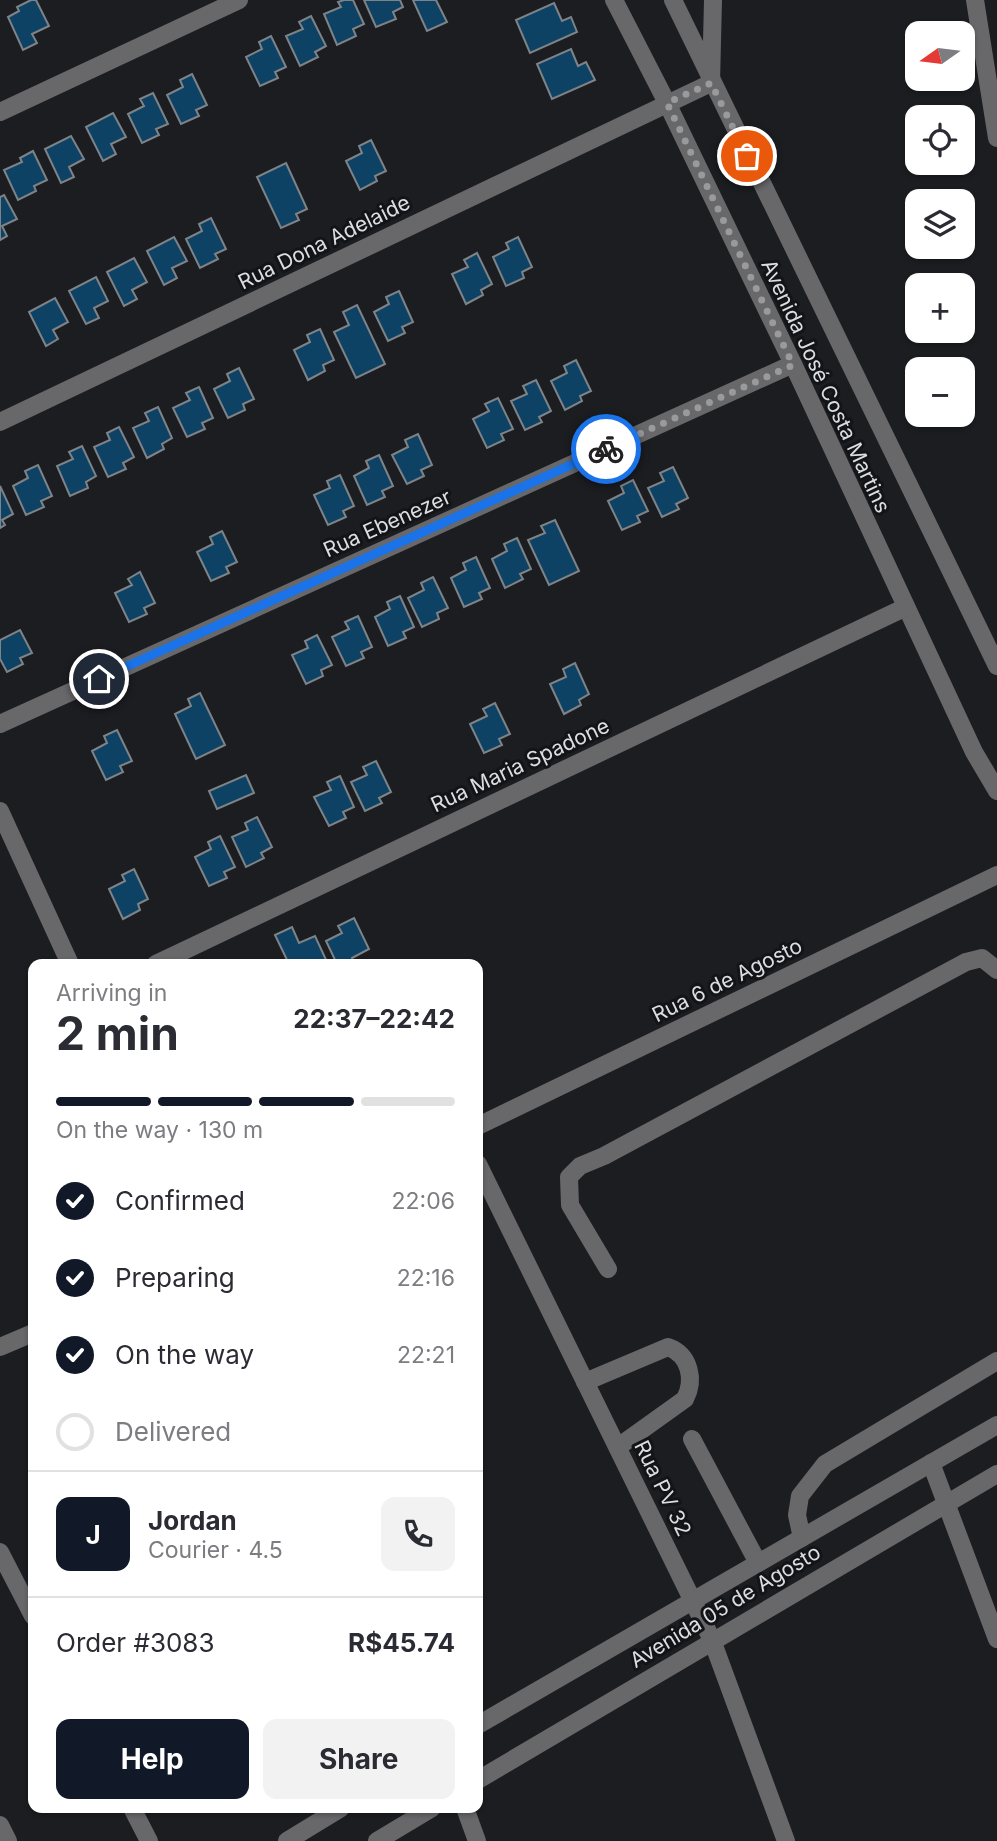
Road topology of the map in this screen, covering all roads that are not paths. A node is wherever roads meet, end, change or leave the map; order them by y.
1 (239, 0) edge
2 (614, 0) edge
3 (673, 0) edge
4 (713, 0) edge
5 (975, 0) edge
6 (711, 83) junction
7 (667, 103) junction
8 (0, 112) edge
9 (997, 138) edge
10 (793, 365) junction
11 (0, 422) edge
12 (904, 608) junction
13 (997, 666) edge
14 (0, 724) edge
15 (997, 791) edge
16 (0, 811) edge
17 (997, 874) edge
18 (68, 959) edge
19 (167, 959) edge
20 (997, 970) edge
21 (483, 1124) edge
22 (483, 1174) edge
23 (608, 1269) dead end
24 (28, 1335) edge
25 (0, 1347) edge
26 (997, 1361) edge
27 (585, 1382) junction
28 (997, 1425) edge
29 (692, 1439) dead end
30 (618, 1447) junction
31 (931, 1462) junction
32 (997, 1474) edge
33 (945, 1503) junction
34 (802, 1538) junction
35 (0, 1552) edge
36 (758, 1563) junction
37 (694, 1601) junction
38 (28, 1606) edge
39 (997, 1639) edge
40 (712, 1640) junction
41 (483, 1722) edge
42 (483, 1777) edge
43 (135, 1813) edge
44 (333, 1813) edge
45 (424, 1813) edge
46 (467, 1813) edge
47 (0, 1825) edge
48 (8, 1841) edge
49 (149, 1841) edge
50 (288, 1841) edge
51 (377, 1841) edge
52 (477, 1841) edge
53 (786, 1841) edge

1 - 8 street
2 - 7 street, Avenida José Costa Martins
3 - 6 street, Avenida José Costa Martins
4 - 6 street
5 - 9 street
6 - 7 street, Rua Dona Adelaide
6 - 13 street, Avenida José Costa Martins
7 - 10 street, Avenida José Costa Martins
7 - 11 street, Rua Dona Adelaide
10 - 12 street, Avenida José Costa Martins
10 - 14 street, Rua Ebenezer
12 - 15 street, Avenida José Costa Martins
12 - 19 street, Rua Maria Spadone
16 - 18 street
17 - 21 street, Rua 6 de Agosto
20 - 23 street
22 - 27 street, Rua PV 32
24 - 25 street
26 - 34 street
27 - 30 street, Rua PV 32
27 - 30 street
28 - 31 street, Avenida 05 de Agosto
29 - 36 street
30 - 37 street, Rua PV 32
31 - 33 street
31 - 34 street, Avenida 05 de Agosto
32 - 33 street, Avenida 05 de Agosto
33 - 39 street
33 - 40 street, Avenida 05 de Agosto
34 - 36 street, Avenida 05 de Agosto
35 - 38 street
36 - 37 street, Avenida 05 de Agosto
37 - 40 street, Rua PV 32
37 - 41 street, Avenida 05 de Agosto
40 - 42 street, Avenida 05 de Agosto
40 - 53 street, Rua PV 32
43 - 49 street
44 - 50 street
45 - 51 street
46 - 52 street
47 - 48 street

